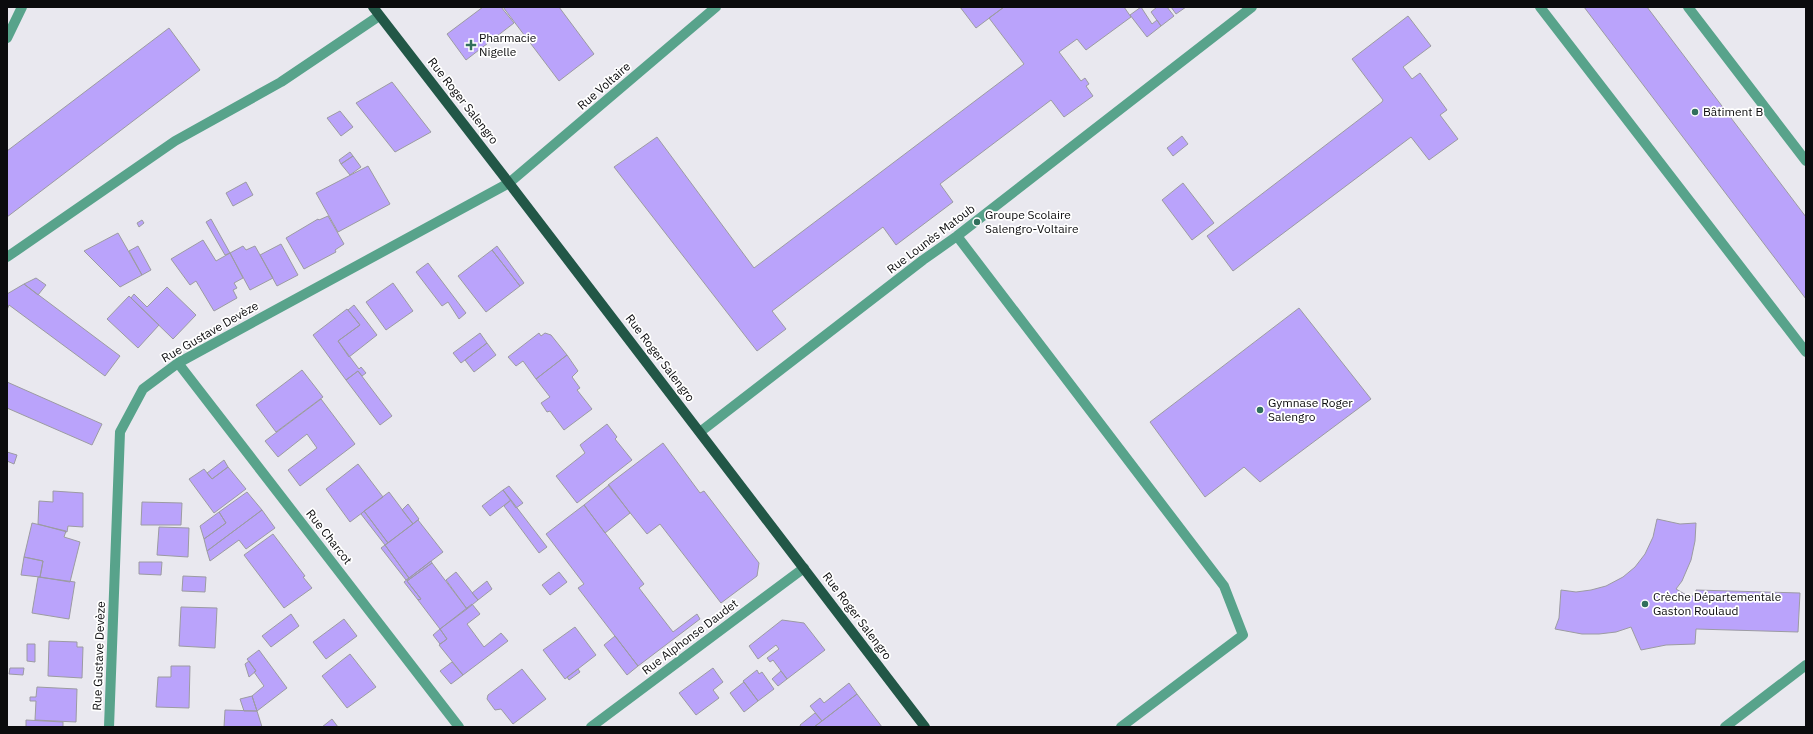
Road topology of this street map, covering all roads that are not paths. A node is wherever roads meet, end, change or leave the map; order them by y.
1 (22, 7) edge
2 (373, 7) edge
3 (716, 7) edge
4 (1252, 7) edge
5 (1540, 7) edge
6 (1688, 7) edge
7 (379, 16) junction
8 (7, 38) edge
9 (1806, 161) edge
10 (509, 183) junction
11 (957, 236) junction
12 (7, 257) edge
13 (1806, 352) edge
14 (178, 363) junction
15 (700, 432) junction
16 (804, 568) junction
17 (1806, 665) edge
18 (109, 727) edge
19 (459, 727) edge
20 (591, 727) edge
21 (925, 727) edge
22 (1121, 727) edge
23 (1725, 727) edge

1 - 8 street
2 - 7 main road, Rue Roger Salengro
3 - 10 street, Rue Voltaire
4 - 11 street, Rue Lounès Matoub
5 - 13 street
6 - 9 street
7 - 10 main road, Rue Roger Salengro
7 - 12 street
10 - 14 street, Rue Gustave Devèze
10 - 15 main road, Rue Roger Salengro
11 - 15 street, Rue Lounès Matoub
11 - 22 street
14 - 18 street, Rue Gustave Devèze
14 - 19 street, Rue Charcot
15 - 16 main road, Rue Roger Salengro
16 - 20 street, Rue Alphonse Daudet
16 - 21 main road, Rue Roger Salengro
17 - 23 street

